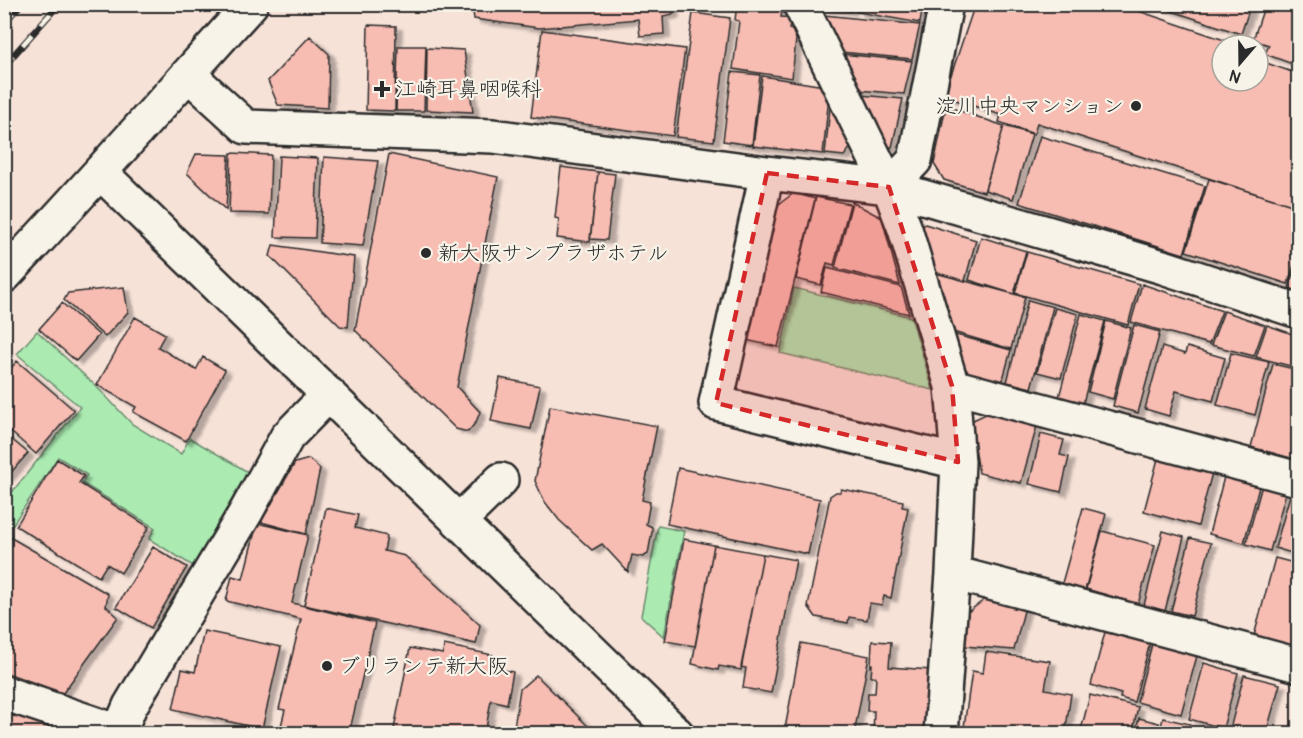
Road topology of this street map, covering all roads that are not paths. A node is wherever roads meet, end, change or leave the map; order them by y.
1 (251, 4) edge
2 (800, 4) edge
3 (946, 4) edge
4 (188, 74) junction
5 (102, 173) junction
6 (767, 173) junction
7 (889, 187) junction
8 (4, 276) edge
9 (1299, 311) edge
10 (952, 386) junction
11 (329, 394) junction
12 (958, 462) junction
13 (1299, 479) edge
14 (501, 480) dead end
15 (459, 521) junction
16 (954, 573) junction
17 (1299, 665) edge
18 (4, 693) edge
19 (119, 733) edge
20 (677, 734) edge
21 (941, 734) edge

1 - 4 street
2 - 7 street
3 - 7 street
4 - 5 street
4 - 6 street
5 - 8 street
5 - 11 street
6 - 7 street
6 - 12 street
7 - 9 street
7 - 10 street
10 - 12 street
10 - 13 street
11 - 15 street
11 - 19 street
12 - 16 street
14 - 15 street
15 - 20 street
16 - 17 street
16 - 21 street
18 - 19 street

